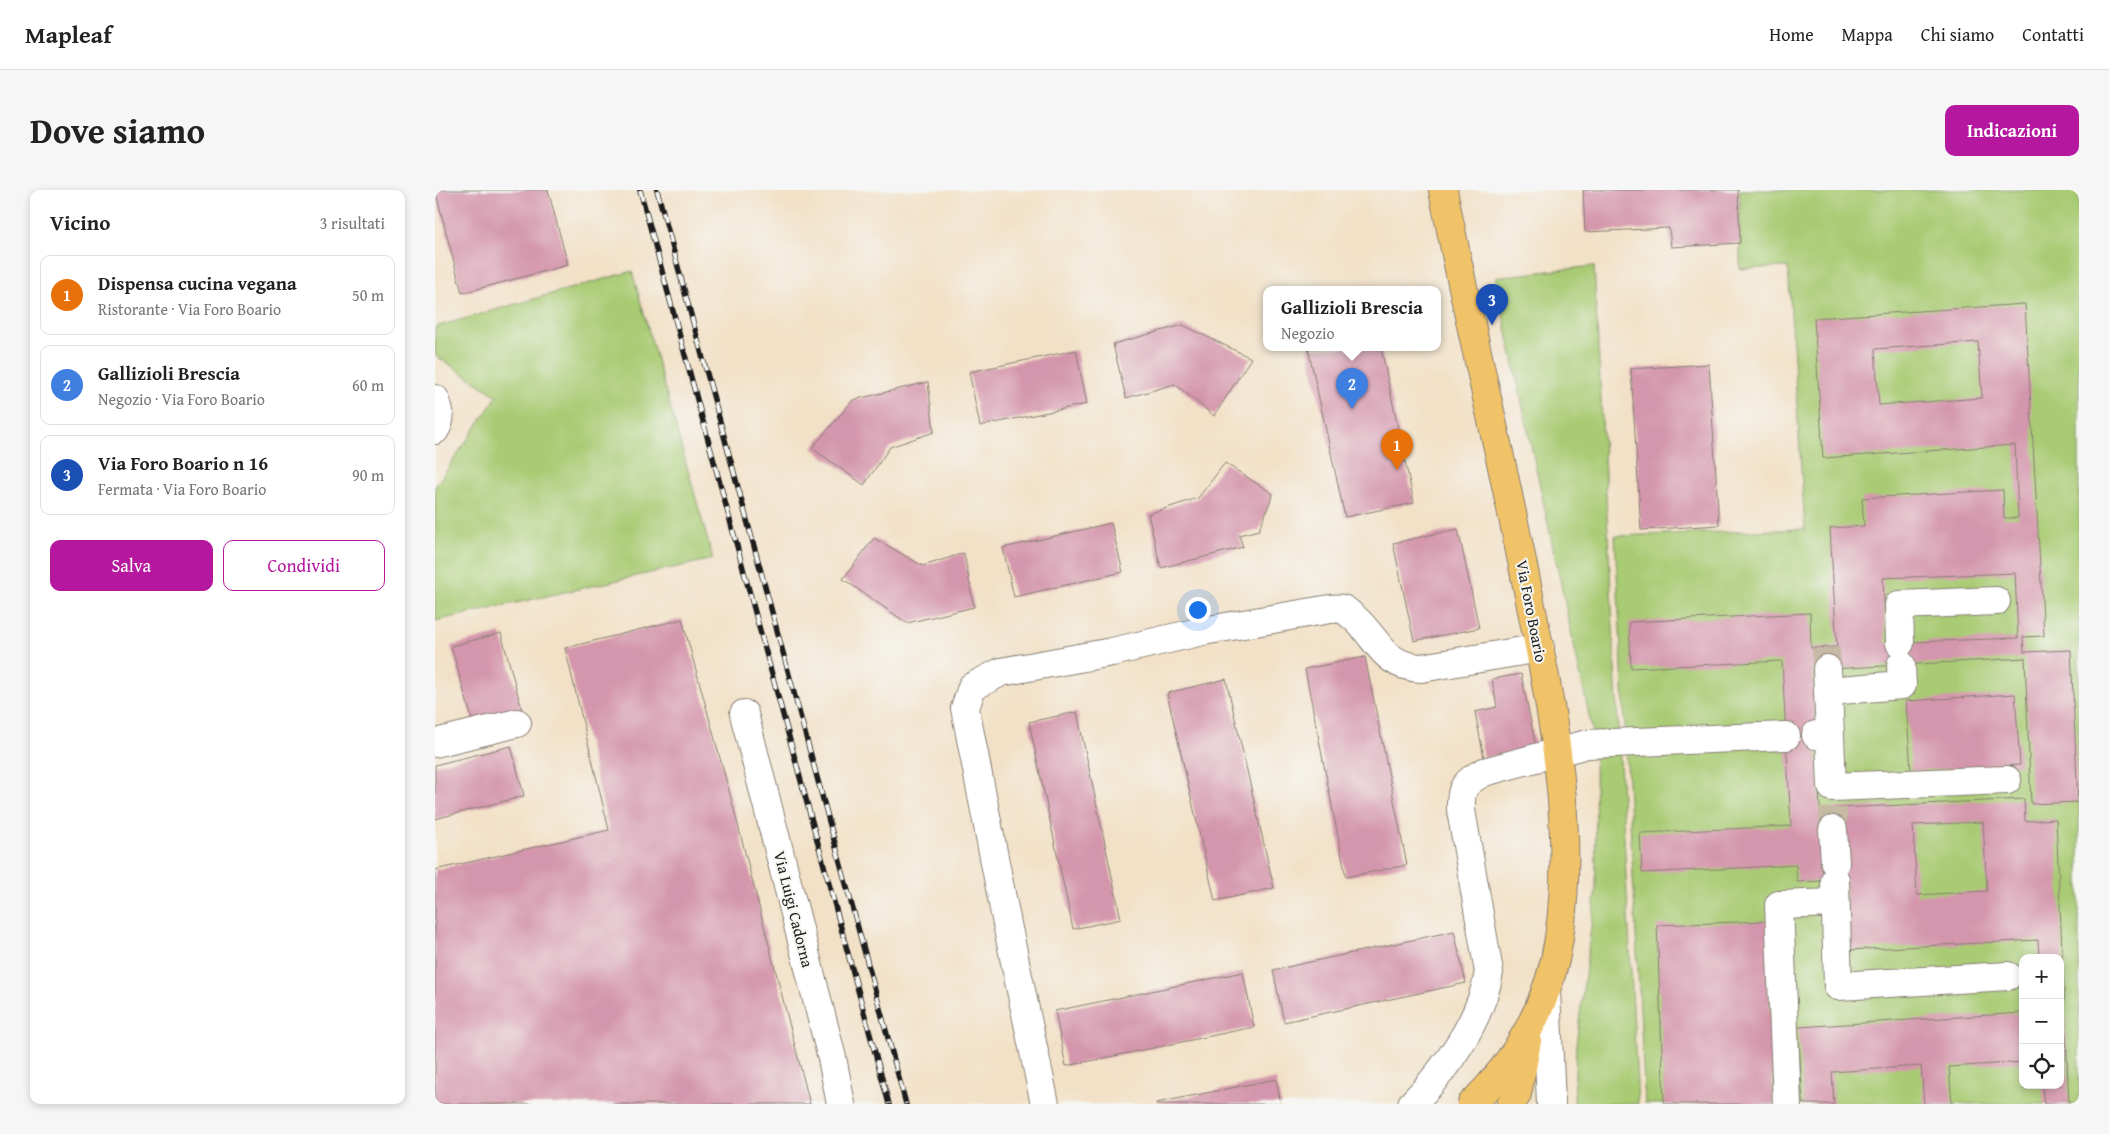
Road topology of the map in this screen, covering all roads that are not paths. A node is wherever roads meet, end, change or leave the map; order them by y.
1 (1443, 190) edge
2 (435, 399) edge
3 (435, 430) edge
4 (1996, 601) dead end
5 (1539, 648) junction
6 (744, 714) dead end
7 (517, 723) dead end
8 (1786, 736) dead end
9 (435, 743) edge
10 (1556, 752) junction
11 (2007, 780) dead end
12 (1833, 808) junction
13 (1835, 882) junction
14 (2008, 976) dead end
15 (1546, 990) junction
16 (1527, 1033) junction
17 (841, 1104) edge
18 (1045, 1104) edge
19 (1413, 1104) edge
20 (1472, 1104) edge
21 (1511, 1104) edge
22 (1551, 1104) edge
23 (1787, 1104) edge

1 - 5 main road, Via Foro Boario
2 - 3 street
4 - 12 street
5 - 10 main road, Via Foro Boario
5 - 18 street
6 - 17 street, Via Luigi Cadorna
7 - 9 street
8 - 10 street
10 - 15 main road, Via Foro Boario
10 - 19 street
11 - 12 street
12 - 13 street
13 - 14 street
13 - 23 street
15 - 16 main road, Via Foro Boario
15 - 22 street
16 - 20 main road, Via Foro Boario
16 - 21 main road, Via Foro Boario

